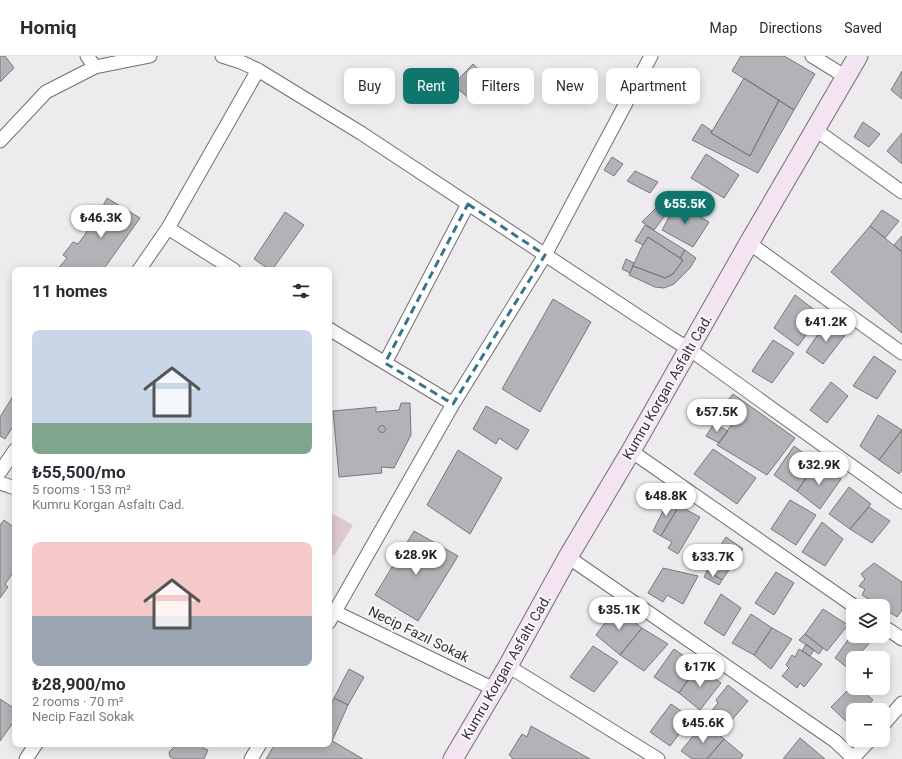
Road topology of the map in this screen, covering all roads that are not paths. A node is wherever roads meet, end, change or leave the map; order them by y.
1 (87, 56) edge
2 (150, 56) edge
3 (222, 56) edge
4 (651, 56) edge
5 (812, 56) edge
6 (858, 56) edge
7 (243, 59) edge
8 (95, 67) junction
9 (258, 70) junction
10 (846, 77) junction
11 (816, 130) junction
12 (0, 141) edge
13 (902, 192) edge
14 (468, 204) junction
15 (168, 228) junction
16 (749, 242) junction
17 (545, 255) junction
18 (141, 267) edge
19 (229, 267) edge
20 (332, 331) edge
21 (689, 349) junction
22 (902, 353) edge
23 (385, 363) junction
24 (453, 404) junction
25 (631, 451) junction
26 (12, 454) edge
27 (0, 472) edge
28 (0, 483) edge
29 (12, 487) edge
30 (902, 502) edge
31 (568, 557) junction
32 (846, 600) edge
33 (332, 612) edge
34 (332, 614) edge
35 (890, 631) edge
36 (902, 640) edge
37 (508, 666) junction
38 (494, 689) junction
39 (902, 703) edge
40 (890, 717) edge
41 (34, 747) edge
42 (258, 747) edge
43 (864, 747) edge
44 (26, 759) edge
45 (252, 759) edge
46 (453, 759) edge
47 (658, 759) edge
48 (853, 759) edge

1 - 8 street
2 - 8 street
3 - 7 street
4 - 17 street
5 - 10 street
6 - 10 main road, Kumru Korgan Asfaltı Cad.
7 - 9 street
8 - 12 street
9 - 14 street
9 - 15 street
10 - 11 main road, Kumru Korgan Asfaltı Cad.
11 - 13 street
11 - 16 main road, Kumru Korgan Asfaltı Cad.
14 - 17 street
14 - 23 street
15 - 18 street
15 - 19 street
16 - 21 main road, Kumru Korgan Asfaltı Cad.
16 - 22 street
17 - 21 street
17 - 24 street
20 - 23 street
21 - 25 main road, Kumru Korgan Asfaltı Cad.
21 - 30 street
23 - 24 street
24 - 33 street
25 - 31 main road, Kumru Korgan Asfaltı Cad.
25 - 32 street
26 - 27 street
28 - 29 street
31 - 37 main road, Kumru Korgan Asfaltı Cad.
31 - 48 street
34 - 38 street, Necip Fazıl Sokak
35 - 36 street
37 - 38 main road, Kumru Korgan Asfaltı Cad.
37 - 47 street
38 - 46 main road, Kumru Korgan Asfaltı Cad.
39 - 40 street
41 - 44 street
42 - 45 street
43 - 48 street

